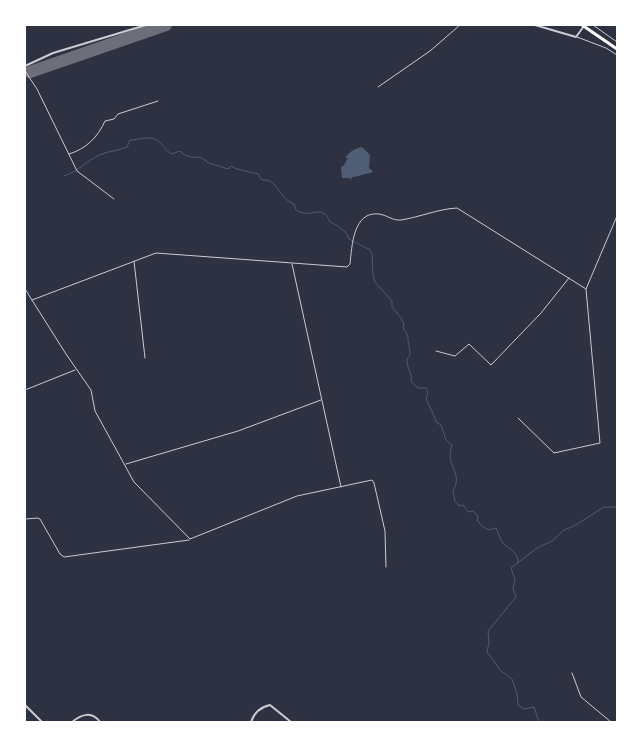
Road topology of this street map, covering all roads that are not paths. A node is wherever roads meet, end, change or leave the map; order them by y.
1 (146, 25) edge
2 (460, 25) edge
3 (535, 25) edge
4 (593, 25) edge
5 (583, 26) edge
6 (576, 37) junction
7 (617, 42) edge
8 (617, 49) edge
9 (617, 55) edge
10 (25, 66) edge
11 (25, 71) edge
12 (378, 87) dead end
13 (158, 100) dead end
14 (69, 154) junction
15 (114, 199) dead end
16 (617, 216) edge
17 (134, 260) junction
18 (292, 263) junction
19 (569, 278) junction
20 (586, 288) junction
21 (25, 289) edge
22 (32, 300) junction
23 (436, 351) dead end
24 (145, 358) dead end
25 (76, 370) junction
26 (25, 390) edge
27 (322, 400) junction
28 (518, 418) dead end
29 (124, 464) junction
30 (341, 487) junction
31 (25, 520) edge
32 (190, 539) junction
33 (386, 567) dead end
34 (572, 673) dead end
35 (25, 705) edge
36 (42, 722) edge
37 (72, 722) edge
38 (100, 722) edge
39 (252, 722) edge
40 (291, 722) edge
41 (611, 722) edge

1 - 10 street
2 - 12 street
3 - 6 street
4 - 7 street
5 - 6 street
5 - 8 highway
6 - 9 street
11 - 14 street
13 - 14 street
14 - 15 street
16 - 20 street
17 - 18 street
17 - 22 street
17 - 24 street
18 - 19 street
18 - 27 street
19 - 20 street
19 - 23 street
20 - 28 street
21 - 22 street
22 - 25 street
25 - 26 street
25 - 29 street
27 - 29 street
27 - 30 street
29 - 32 street
30 - 32 street
30 - 33 street
31 - 32 street
34 - 41 street
35 - 36 street
37 - 38 street
39 - 40 street

